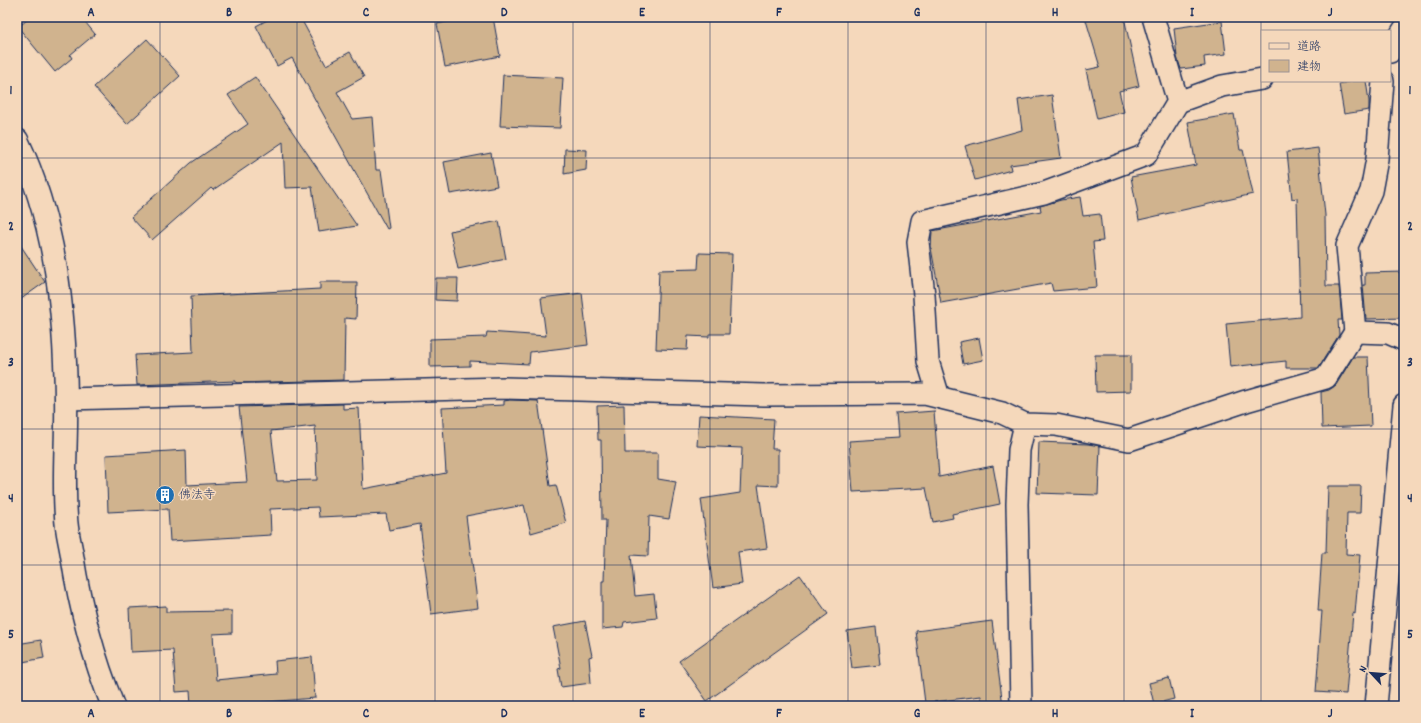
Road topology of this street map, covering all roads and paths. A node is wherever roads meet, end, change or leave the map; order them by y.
1 (1152, 17) edge
2 (1404, 29) edge
3 (1391, 50) edge
4 (1261, 79) edge
5 (1383, 82) edge
6 (1178, 102) junction
7 (17, 140) edge
8 (1355, 332) junction
9 (1404, 340) edge
10 (939, 397) junction
11 (66, 400) junction
12 (1404, 405) edge
13 (1025, 424) junction
14 (113, 706) edge
15 (1021, 706) edge
16 (1376, 706) edge

1 - 6 street
2 - 3 street
4 - 6 street
5 - 8 street
6 - 10 street
7 - 11 street
8 - 9 street
8 - 13 street
10 - 11 street
10 - 13 street
11 - 14 street
12 - 16 street
13 - 15 street

